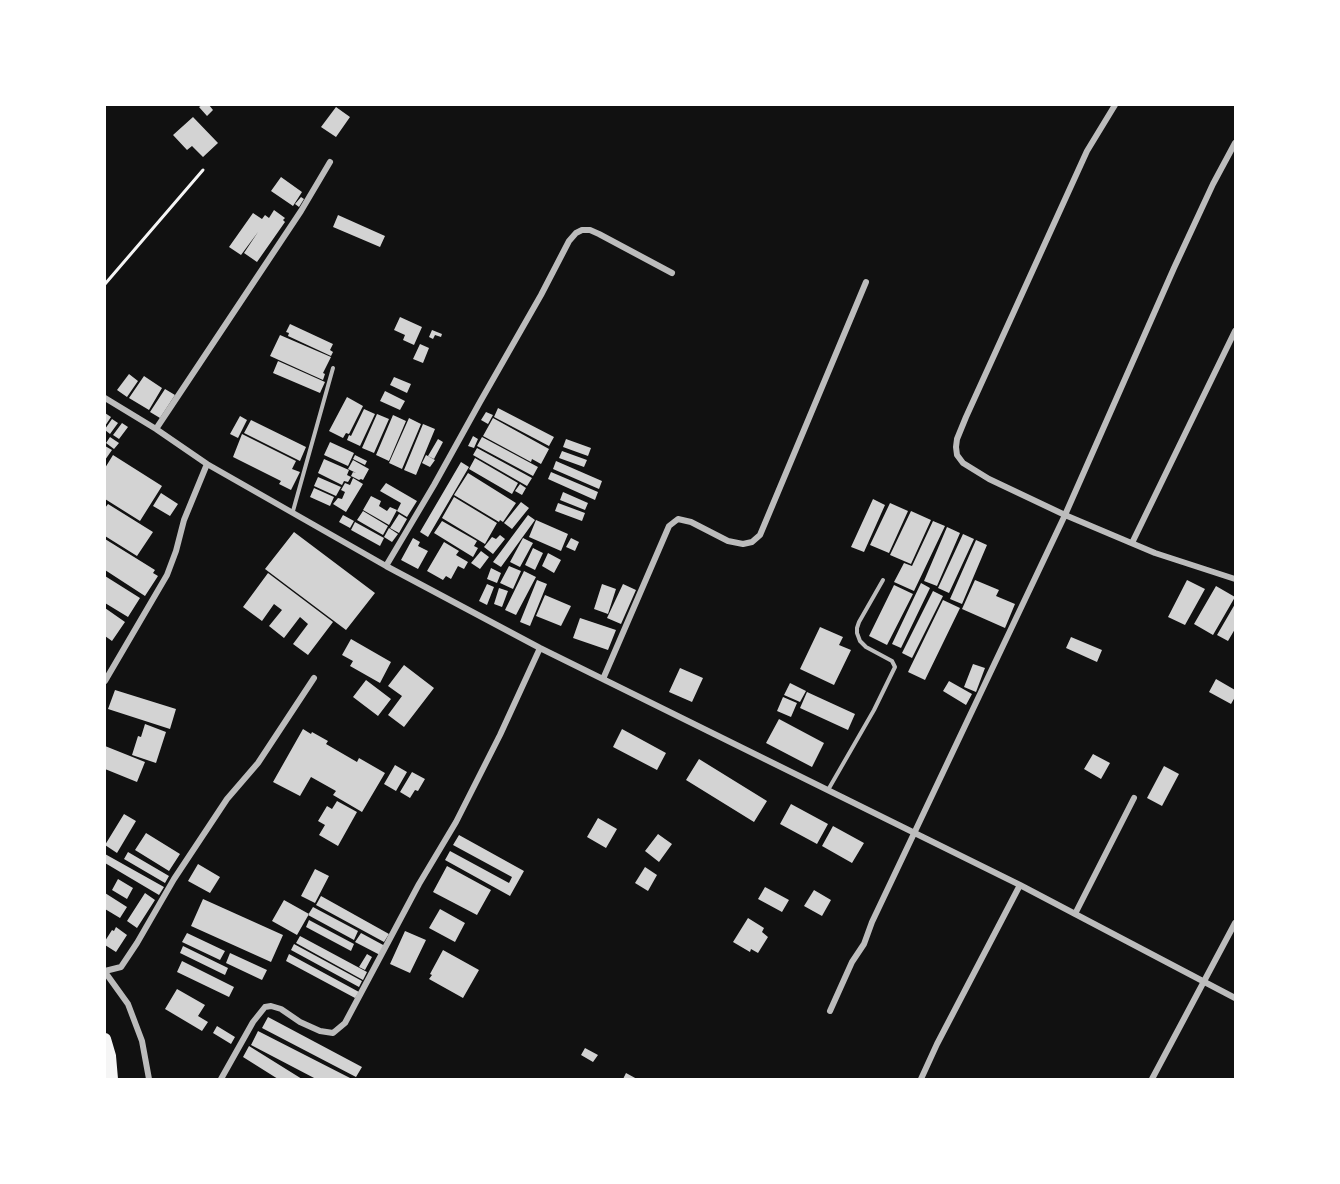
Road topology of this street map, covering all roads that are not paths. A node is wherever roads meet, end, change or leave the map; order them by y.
1 (1115, 105) edge
2 (1235, 143) edge
3 (330, 162) dead end
4 (672, 273) dead end
5 (866, 282) dead end
6 (1235, 330) edge
7 (333, 368) dead end
8 (105, 398) edge
9 (156, 429) junction
10 (207, 464) junction
11 (293, 511) junction
12 (1065, 515) junction
13 (1132, 543) junction
14 (386, 566) junction
15 (1235, 579) edge
16 (883, 580) dead end
17 (540, 648) junction
18 (314, 678) dead end
19 (603, 680) junction
20 (105, 681) edge
21 (828, 790) junction
22 (1134, 798) dead end
23 (915, 834) junction
24 (1020, 885) junction
25 (1075, 914) junction
26 (1235, 923) edge
27 (105, 972) edge
28 (1204, 983) junction
29 (1235, 998) edge
30 (830, 1011) dead end
31 (105, 1039) edge
32 (112, 1079) edge
33 (149, 1079) edge
34 (221, 1079) edge
35 (921, 1079) edge
36 (1152, 1079) edge

1 - 12 street
2 - 12 street
3 - 9 street
4 - 14 street
5 - 19 street
6 - 13 street
7 - 11 lane
8 - 9 street
9 - 10 street
10 - 11 street
10 - 20 street
11 - 14 street
12 - 13 street
12 - 23 street
13 - 15 street
14 - 17 street
16 - 21 lane
17 - 19 street
17 - 34 street
18 - 27 street
19 - 21 street
21 - 23 street
22 - 25 street
23 - 24 street
23 - 30 street
24 - 25 street
24 - 35 street
25 - 28 street
26 - 28 street
27 - 33 street
28 - 29 street
28 - 36 street
31 - 32 highway

